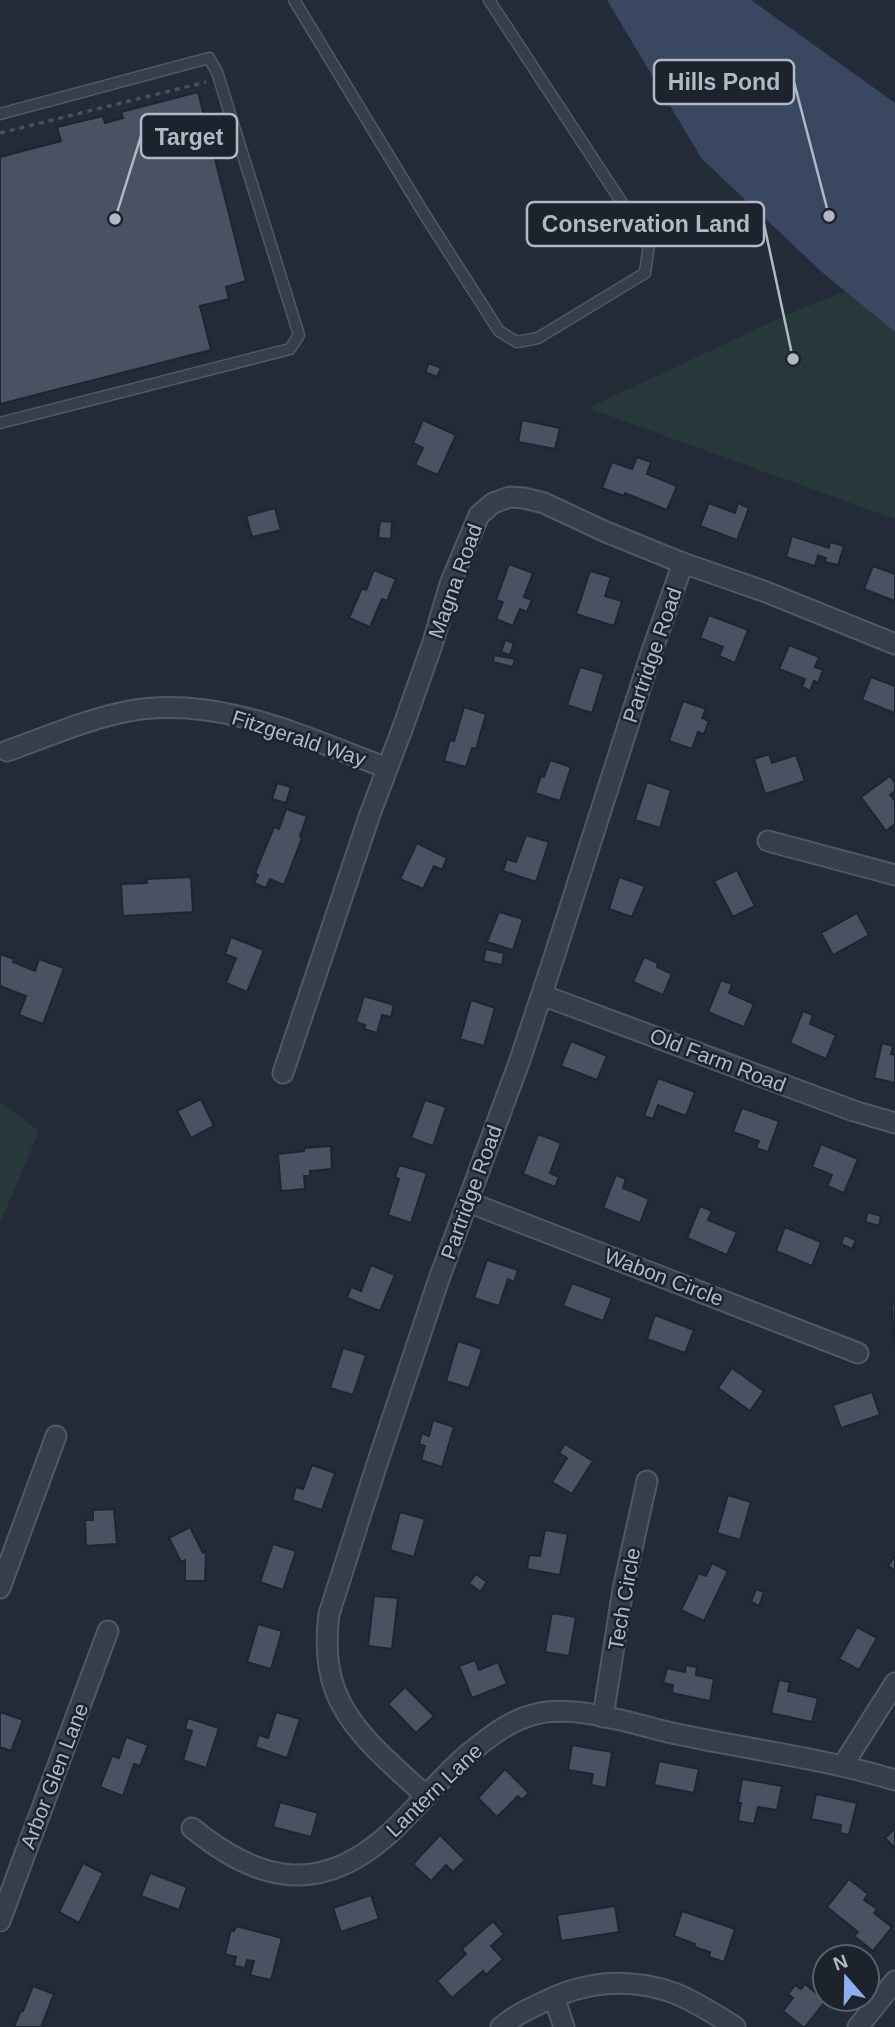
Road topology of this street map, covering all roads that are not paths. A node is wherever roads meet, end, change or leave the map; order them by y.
1 (294, 0) edge
2 (489, 0) edge
3 (0, 114) edge
4 (0, 423) edge
5 (683, 563) junction
6 (895, 644) edge
7 (4, 751) edge
8 (387, 768) junction
9 (768, 841) dead end
10 (895, 875) edge
11 (542, 995) junction
12 (283, 1073) dead end
13 (895, 1124) edge
14 (468, 1202) junction
15 (858, 1353) dead end
16 (57, 1436) dead end
17 (647, 1481) dead end
18 (0, 1588) edge
19 (108, 1631) dead end
20 (895, 1683) edge
21 (603, 1717) junction
22 (843, 1766) junction
23 (895, 1780) edge
24 (426, 1796) junction
25 (192, 1828) dead end
26 (0, 1921) edge
27 (895, 1981) edge
28 (554, 1997) junction
29 (501, 2027) edge
30 (564, 2027) edge
31 (735, 2027) edge
32 (858, 2027) edge

1 - 2 lane
3 - 4 lane
5 - 6 street, Magna Road
5 - 8 street, Magna Road
5 - 11 street, Partridge Road
7 - 8 street, Fitzgerald Way
8 - 12 street, Magna Road
9 - 10 street
11 - 13 street, Old Farm Road
11 - 14 street, Partridge Road
14 - 15 street, Wabon Circle
14 - 24 street, Partridge Road
16 - 18 street
17 - 21 street, Tech Circle
19 - 26 street, Arbor Glen Lane
20 - 22 street
21 - 22 street, Lantern Lane
21 - 24 street, Lantern Lane
22 - 23 street, Lantern Lane
24 - 25 street, Lantern Lane
27 - 32 street
28 - 29 street
28 - 30 street
28 - 31 street

